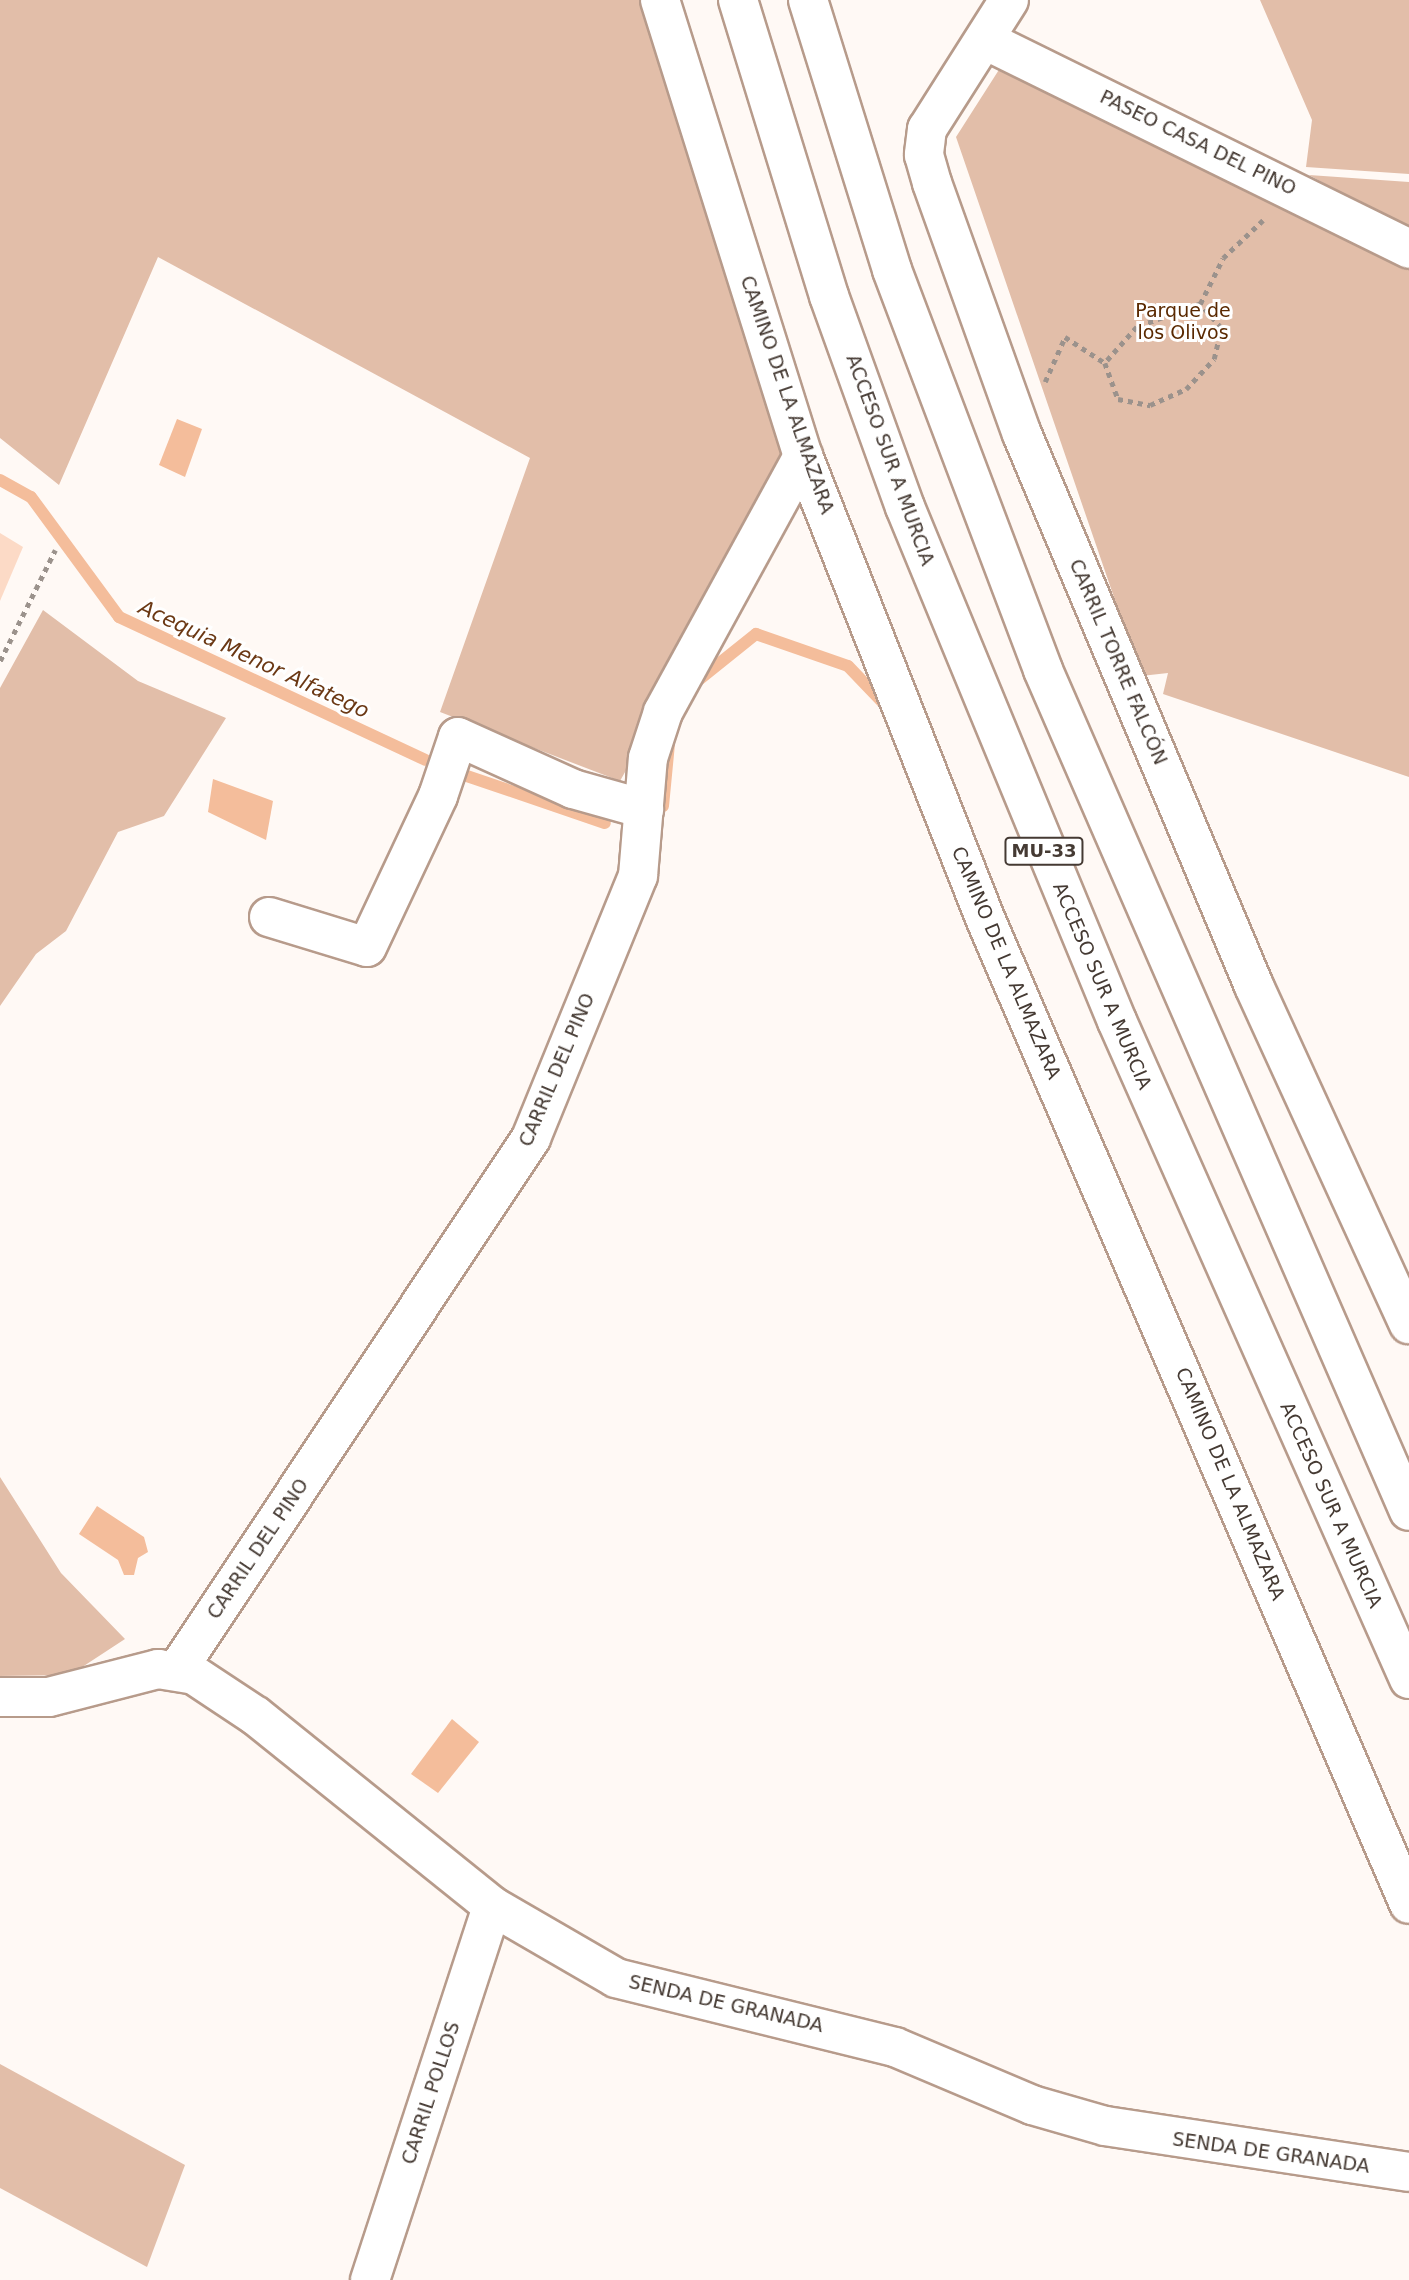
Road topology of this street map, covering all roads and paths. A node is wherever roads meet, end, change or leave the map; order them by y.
1 (660, 0) edge
2 (738, 0) edge
3 (808, 0) edge
4 (1009, 0) edge
5 (985, 40) junction
6 (1307, 198) junction
7 (1409, 248) edge
8 (1199, 304) junction
9 (1105, 363) junction
10 (1022, 434) junction
11 (803, 456) junction
12 (55, 550) dead end
13 (0, 662) edge
14 (644, 808) junction
15 (270, 917) dead end
16 (1409, 1324) edge
17 (1409, 1511) edge
18 (178, 1669) junction
19 (1409, 1679) edge
20 (0, 1697) edge
21 (1409, 1904) edge
22 (492, 1906) junction
23 (1409, 2172) edge
24 (370, 2280) edge

1 - 11 main road, CAMINO DE LA ALMAZARA
2 - 19 main road, ACCESO SUR A MURCIA / MU-33
3 - 17 main road, MU-33
4 - 5 main road, CARRIL TORRE FALCÓN
5 - 6 main road, PASEO CASA DEL PINO
5 - 10 main road, CARRIL TORRE FALCÓN
6 - 7 main road, PASEO CASA DEL PINO
6 - 8 path
8 - 9 path
8 - 9 path
9 - 10 path
10 - 16 main road, CARRIL TORRE FALCÓN
11 - 14 main road, CARRIL DEL PINO
11 - 21 main road, CAMINO DE LA ALMAZARA
12 - 13 path
14 - 15 main road
14 - 18 main road, CARRIL DEL PINO
18 - 20 main road
18 - 22 main road, SENDA DE GRANADA
22 - 23 main road, SENDA DE GRANADA
22 - 24 main road, CARRIL POLLOS

